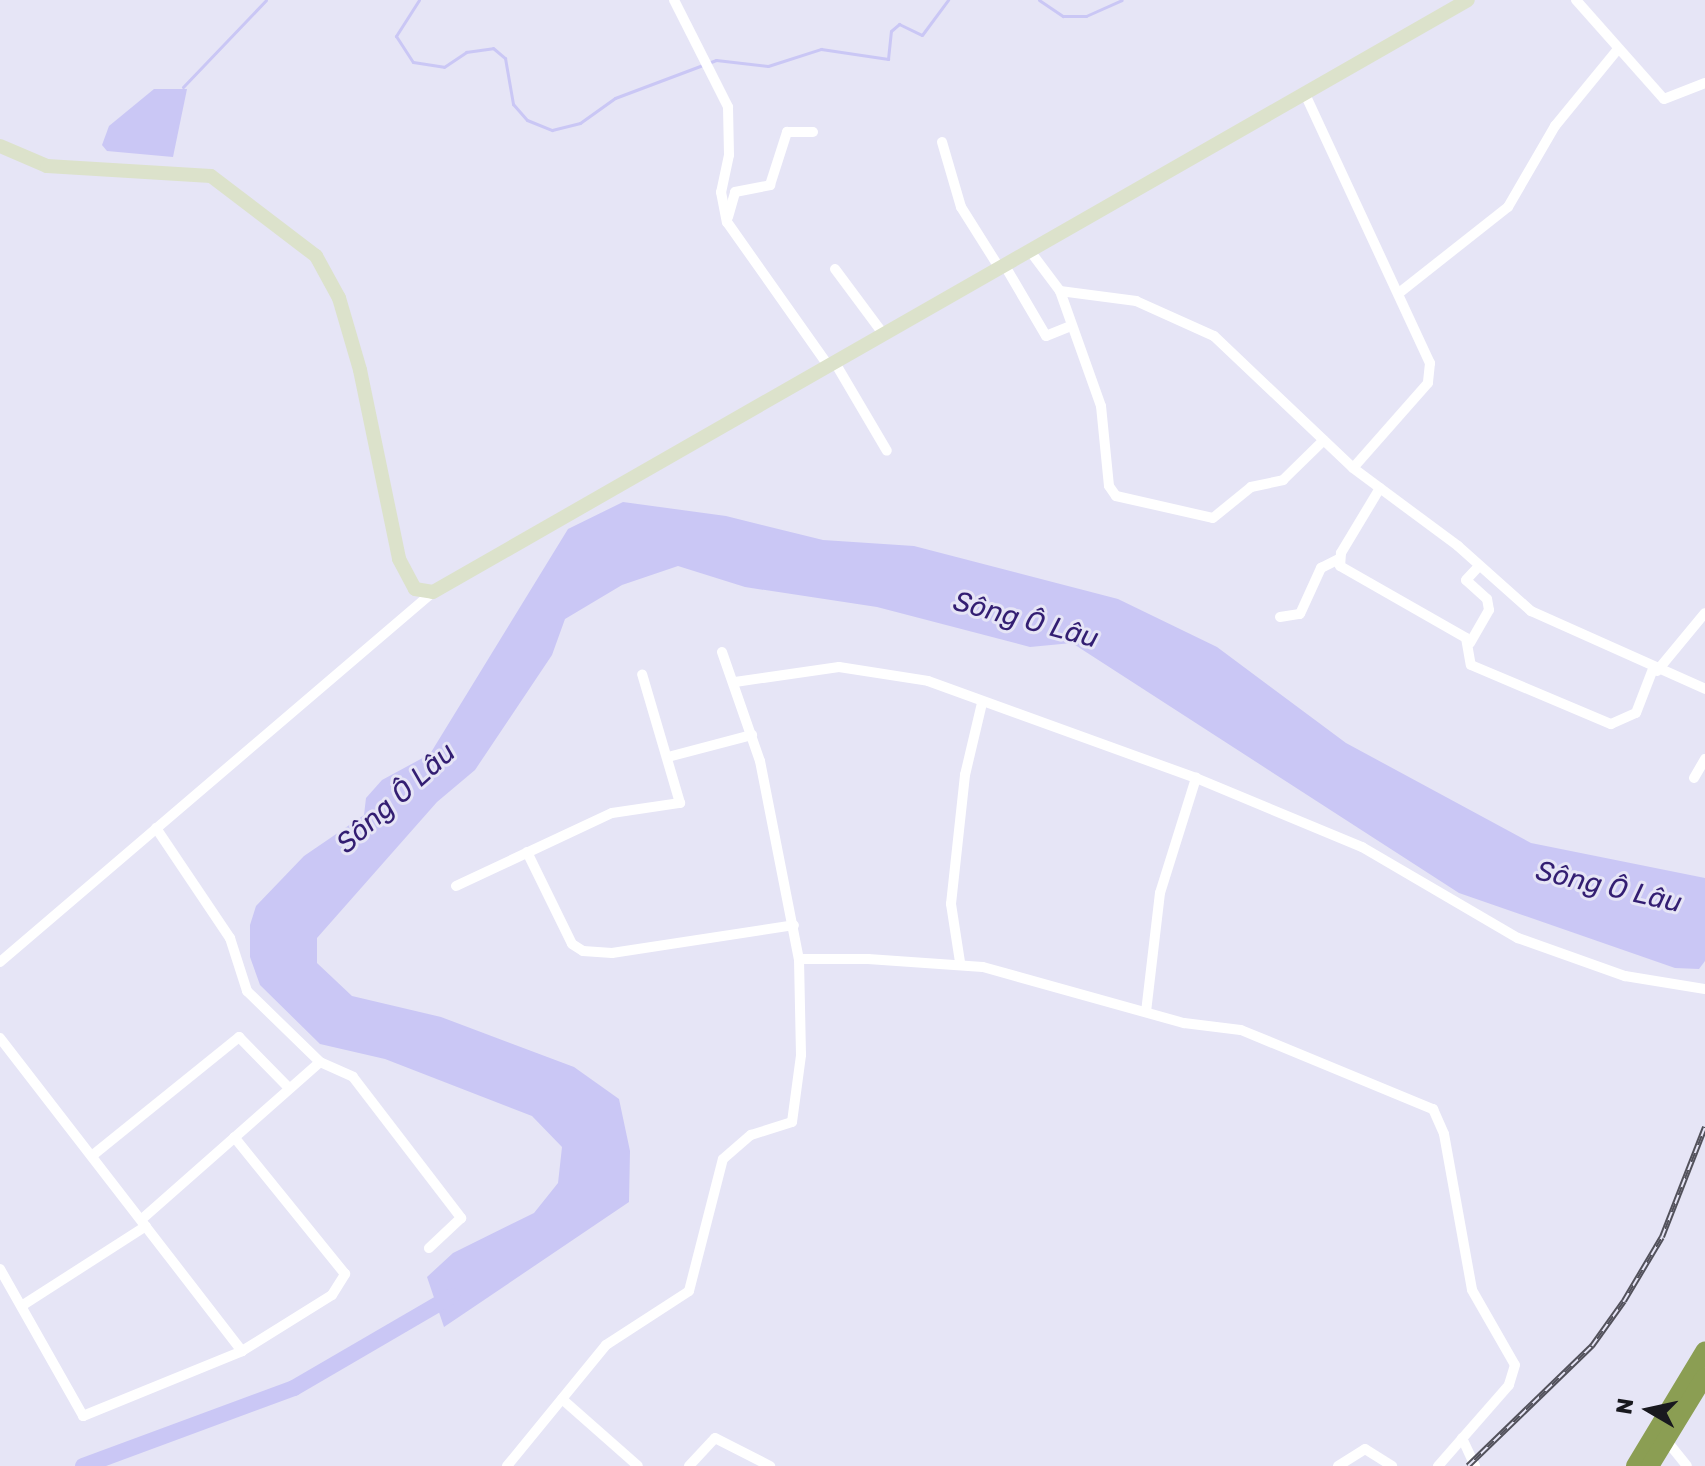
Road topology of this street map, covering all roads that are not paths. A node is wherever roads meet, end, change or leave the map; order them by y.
1 (674, 0) edge
2 (1468, 0) edge
3 (1576, 0) edge
4 (1618, 49) junction
5 (1705, 83) edge
6 (1305, 94) junction
7 (813, 132) dead end
8 (942, 142) dead end
9 (0, 146) edge
10 (727, 222) junction
11 (1030, 251) junction
12 (1003, 267) junction
13 (835, 269) dead end
14 (1060, 291) junction
15 (1399, 293) junction
16 (1068, 327) junction
17 (881, 331) junction
18 (831, 363) junction
19 (1324, 440) junction
20 (887, 451) dead end
21 (1353, 468) junction
22 (1380, 488) junction
23 (1339, 559) junction
24 (1479, 566) junction
25 (433, 592) junction
26 (1705, 613) edge
27 (1280, 617) dead end
28 (1470, 643) junction
29 (722, 652) dead end
30 (1655, 670) junction
31 (642, 674) dead end
32 (735, 682) junction
33 (1705, 689) edge
34 (982, 703) junction
35 (752, 735) junction
36 (668, 757) junction
37 (1705, 759) edge
38 (1196, 778) junction
39 (1694, 778) dead end
40 (156, 828) junction
41 (527, 852) junction
42 (456, 886) dead end
43 (794, 925) junction
44 (799, 959) junction
45 (0, 962) edge
46 (960, 962) junction
47 (1705, 989) edge
48 (1146, 1012) junction
49 (0, 1038) edge
50 (320, 1062) junction
51 (289, 1088) junction
52 (234, 1137) junction
53 (93, 1155) junction
54 (144, 1223) junction
55 (429, 1248) dead end
56 (0, 1269) edge
57 (23, 1305) junction
58 (1705, 1350) edge
59 (242, 1351) junction
60 (1704, 1379) edge
61 (562, 1399) junction
62 (1462, 1438) junction
63 (1666, 1440) junction
64 (507, 1466) edge
65 (638, 1466) edge
66 (689, 1466) edge
67 (770, 1466) edge
68 (1338, 1466) edge
69 (1392, 1466) edge
70 (1438, 1466) edge
71 (1475, 1466) edge
72 (1635, 1466) edge
73 (1650, 1466) edge
74 (1687, 1466) edge

1 - 10 street
2 - 6 main road
3 - 4 street
4 - 5 street
4 - 15 street
6 - 11 main road
6 - 15 street
7 - 10 street
8 - 12 street
9 - 25 main road
10 - 18 street
11 - 12 main road
11 - 14 street
12 - 16 street
12 - 17 main road
13 - 17 street
14 - 16 street
14 - 19 street
15 - 21 street
16 - 19 street
17 - 18 main road
18 - 20 street
18 - 25 main road
19 - 21 street
21 - 22 street
22 - 23 street
22 - 24 street
23 - 27 street
23 - 28 street
24 - 28 street
24 - 30 street
25 - 40 street
26 - 30 street
28 - 30 street
29 - 32 street
30 - 33 street
31 - 36 street
32 - 34 street
32 - 35 street
34 - 38 street
34 - 46 street
35 - 36 street
35 - 43 street
36 - 41 street
37 - 39 street
38 - 47 street
38 - 48 street
40 - 45 street
40 - 50 street
41 - 42 street
41 - 43 street
43 - 44 street
44 - 46 street
44 - 61 street
46 - 48 street
48 - 62 street
49 - 53 street
50 - 51 street
50 - 55 street
51 - 52 street
51 - 53 street
52 - 54 street
52 - 59 street
53 - 54 street
54 - 57 street
54 - 59 street
56 - 57 street
57 - 59 street
58 - 72 highway
60 - 63 highway
61 - 64 street
61 - 65 street
62 - 70 street
62 - 71 street
63 - 73 highway
63 - 74 street
66 - 67 street
68 - 69 street

